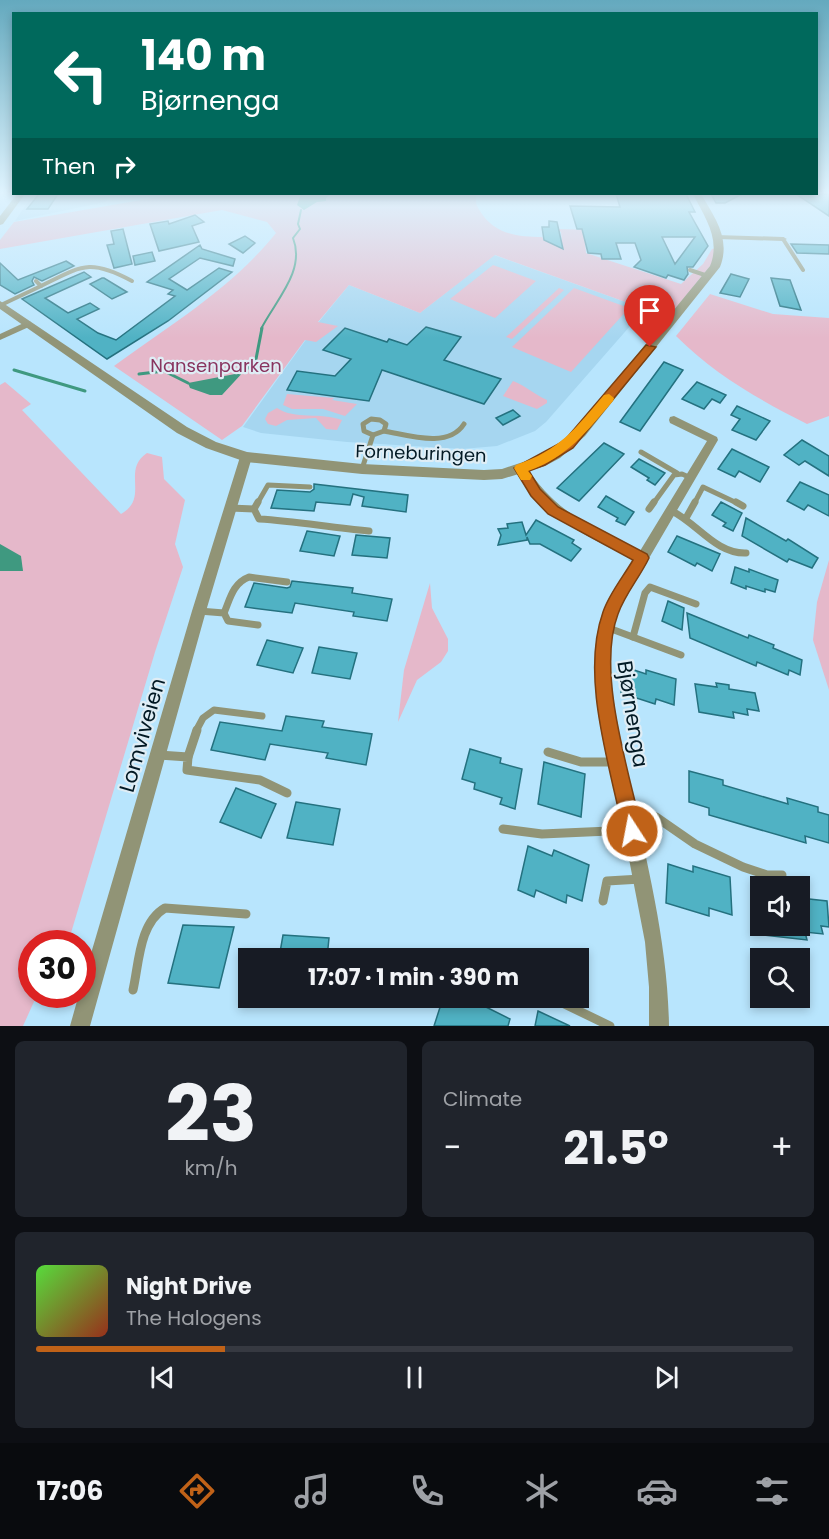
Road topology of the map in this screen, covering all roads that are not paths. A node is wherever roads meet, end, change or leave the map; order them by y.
1 (720, 242) edge
2 (785, 242) edge
3 (690, 270) dead end
4 (803, 270) dead end
5 (708, 276) junction
6 (36, 281) dead end
7 (132, 281) dead end
8 (41, 286) junction
9 (1, 305) edge
10 (28, 324) junction
11 (0, 337) edge
12 (674, 420) dead end
13 (464, 424) dead end
14 (384, 431) junction
15 (373, 435) junction
16 (641, 452) dead end
17 (246, 457) junction
18 (521, 468) junction
19 (362, 469) junction
20 (684, 476) junction
21 (310, 487) dead end
22 (743, 506) dead end
23 (229, 508) junction
24 (254, 509) junction
25 (649, 509) dead end
26 (672, 511) junction
27 (686, 518) junction
28 (369, 531) dead end
29 (746, 553) dead end
30 (642, 558) junction
31 (287, 582) dead end
32 (696, 604) dead end
33 (199, 611) junction
34 (224, 613) junction
35 (258, 626) dead end
36 (606, 627) junction
37 (633, 637) junction
38 (681, 655) dead end
39 (262, 716) dead end
40 (548, 752) dead end
41 (158, 755) junction
42 (188, 757) junction
43 (618, 762) junction
44 (287, 793) dead end
45 (631, 823) junction
46 (503, 829) dead end
47 (782, 875) dead end
48 (642, 879) junction
49 (603, 901) dead end
50 (246, 914) dead end
51 (133, 990) dead end
52 (573, 1008) edge
53 (80, 1026) edge
54 (610, 1026) edge
55 (659, 1026) edge

1 - 5 street, Forneburingen
2 - 4 lane
3 - 5 lane
5 - 18 street, Forneburingen
6 - 8 lane
7 - 8 lane
8 - 9 lane
9 - 10 street, Forneburingen
10 - 11 street
10 - 17 street, Forneburingen
12 - 20 street, Bjørnenga
13 - 14 lane
14 - 15 lane
14 - 15 lane
15 - 19 lane
16 - 20 lane
17 - 19 street, Forneburingen
17 - 23 street, Lomviveien
18 - 19 street, Forneburingen
18 - 30 street
20 - 25 lane
20 - 26 street, Bjørnenga
21 - 24 lane
22 - 27 lane
23 - 24 lane
23 - 33 street, Lomviveien
24 - 28 lane
26 - 27 lane
26 - 30 street, Bjørnenga
27 - 29 lane
30 - 36 street, Bjørnenga
31 - 34 lane
32 - 37 lane
33 - 34 lane
33 - 41 street, Lomviveien
34 - 35 lane
36 - 37 lane
36 - 43 street, Bjørnenga
37 - 38 lane
39 - 42 lane
40 - 43 lane
41 - 42 lane
41 - 53 street, Lomviveien
42 - 44 lane
43 - 45 street, Bjørnenga
45 - 46 lane
45 - 47 lane
45 - 48 street, Bjørnenga
48 - 49 lane
48 - 55 street, Bjørnenga
50 - 51 lane
52 - 54 lane

